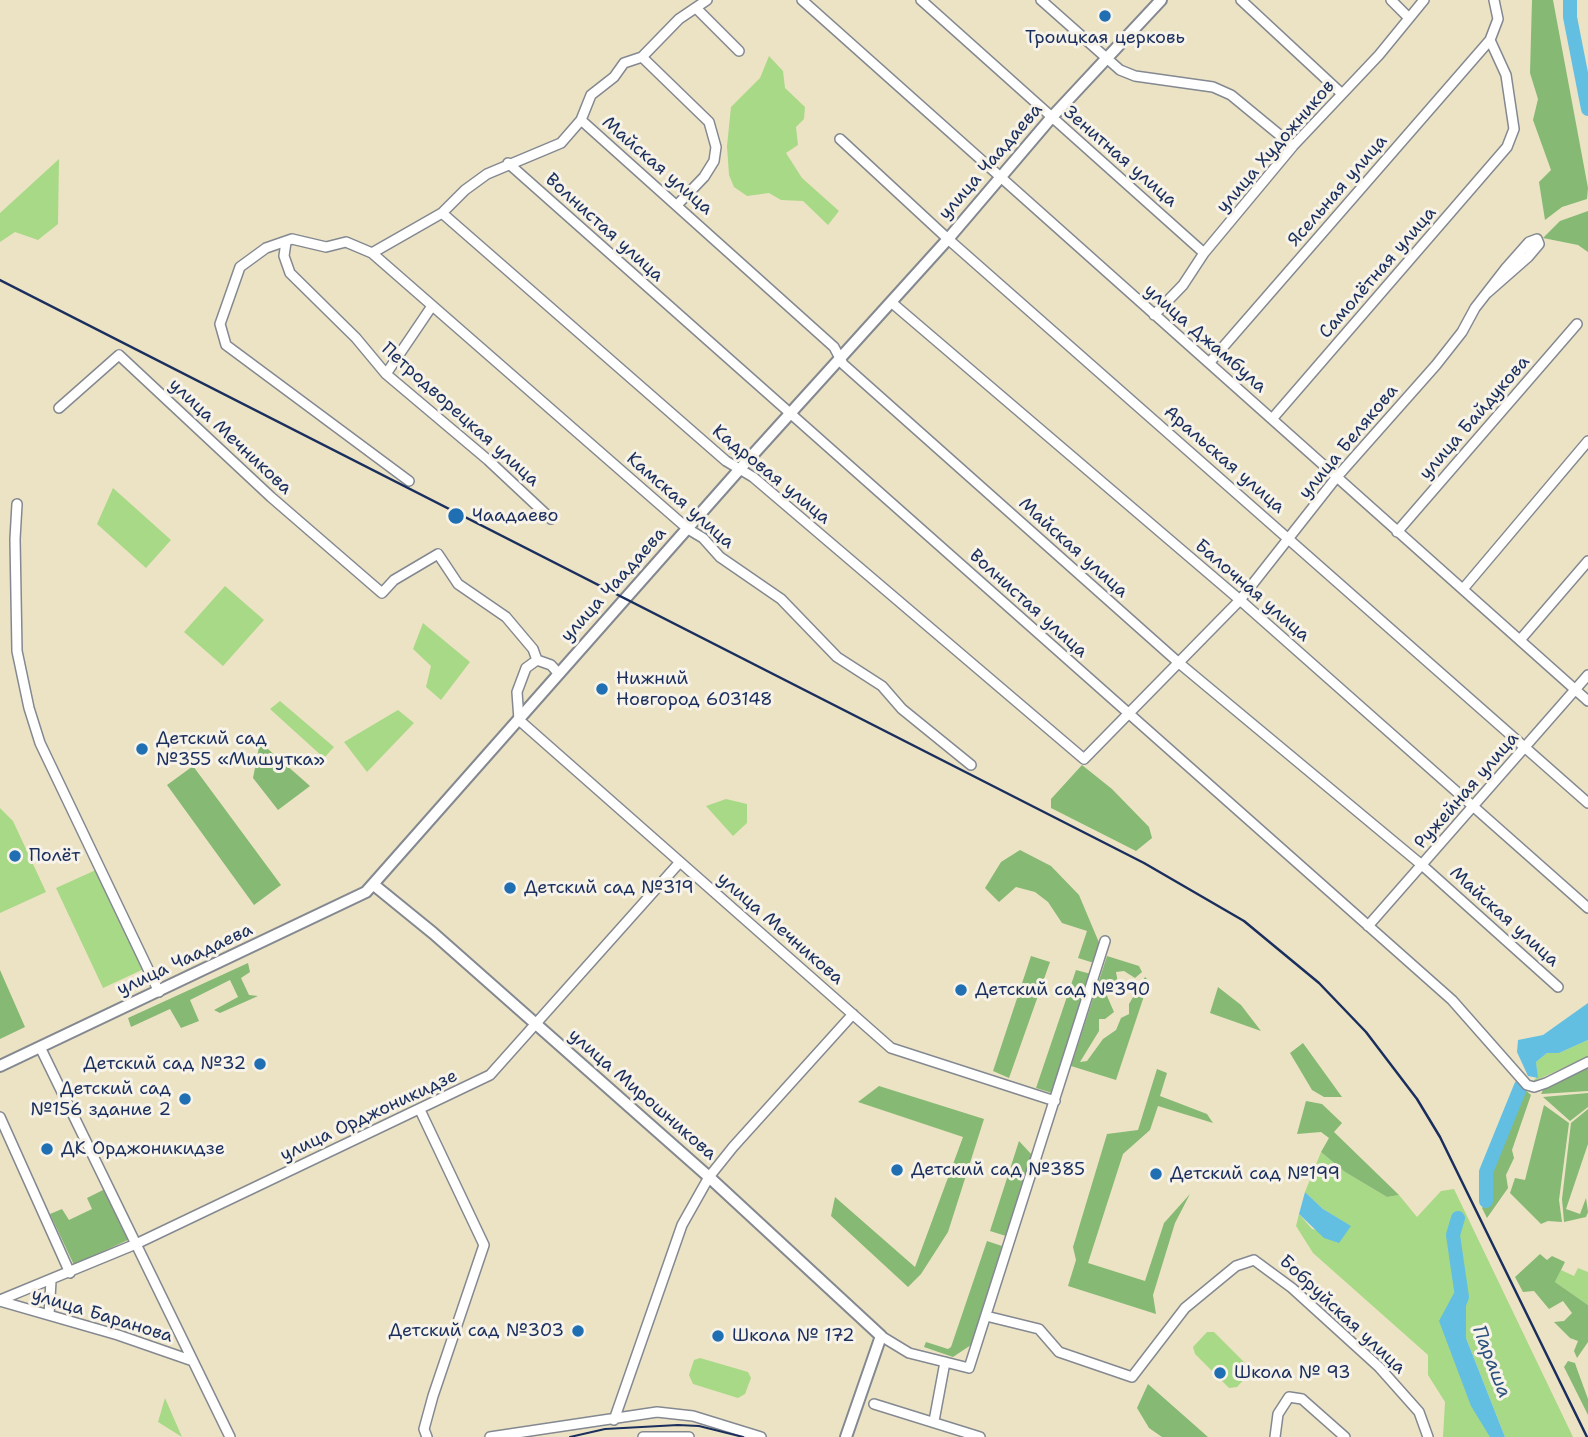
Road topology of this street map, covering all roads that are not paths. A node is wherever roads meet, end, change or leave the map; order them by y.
1 (707, 0) edge
2 (802, 0) edge
3 (921, 0) edge
4 (1041, 0) edge
5 (1059, 0) edge
6 (1161, 0) edge
7 (1241, 0) edge
8 (1391, 0) edge
9 (1424, 0) edge
10 (1494, 0) edge
11 (697, 9) junction
12 (1055, 13) junction
13 (1409, 18) junction
14 (1490, 40) junction
15 (739, 51) dead end
16 (642, 57) junction
17 (1105, 58) junction
18 (1342, 93) junction
19 (1051, 118) junction
20 (581, 120) junction
21 (840, 139) dead end
22 (1293, 146) junction
23 (508, 163) junction
24 (999, 178) junction
25 (678, 204) junction
26 (442, 214) junction
27 (948, 239) junction
28 (286, 242) junction
29 (372, 253) junction
30 (1204, 253) junction
31 (1487, 293) junction
32 (891, 302) junction
33 (432, 306) junction
34 (1154, 315) junction
35 (1577, 324) dead end
36 (839, 361) junction
37 (1210, 362) junction
38 (386, 374) junction
39 (59, 408) dead end
40 (789, 415) junction
41 (1272, 419) junction
42 (1588, 441) edge
43 (739, 470) junction
44 (1336, 478) junction
45 (410, 481) dead end
46 (17, 504) dead end
47 (551, 519) dead end
48 (688, 529) junction
49 (1397, 532) junction
50 (1290, 538) junction
51 (1588, 561) edge
52 (1462, 589) junction
53 (1240, 600) junction
54 (1520, 640) junction
55 (537, 660) junction
56 (1179, 663) junction
57 (559, 674) junction
58 (1588, 676) edge
59 (1576, 690) junction
60 (1588, 701) edge
61 (1127, 713) junction
62 (519, 720) junction
63 (1526, 748) junction
64 (1084, 759) joint
65 (971, 765) dead end
66 (1588, 803) edge
67 (1475, 808) junction
68 (680, 862) junction
69 (1423, 866) junction
70 (374, 885) junction
71 (1588, 908) edge
72 (1368, 926) junction
73 (1105, 941) dead end
74 (1558, 987) dead end
75 (159, 992) junction
76 (853, 1014) junction
77 (536, 1025) junction
78 (40, 1048) junction
79 (1588, 1062) edge
80 (0, 1066) edge
81 (1055, 1101) junction
82 (420, 1110) junction
83 (0, 1117) edge
84 (709, 1177) junction
85 (136, 1244) junction
86 (70, 1273) junction
87 (51, 1281) junction
88 (0, 1300) edge
89 (49, 1315) junction
90 (986, 1316) junction
91 (881, 1336) junction
92 (193, 1361) junction
93 (945, 1362) junction
94 (874, 1404) dead end
95 (614, 1420) junction
96 (934, 1421) junction
97 (426, 1433) edge
98 (230, 1437) edge
99 (490, 1437) edge
100 (643, 1437) edge
101 (689, 1437) edge
102 (761, 1437) edge
103 (846, 1437) edge
104 (981, 1437) edge
105 (1275, 1437) edge
106 (1345, 1437) edge
107 (1428, 1437) edge

1 - 11 street
2 - 24 street, улица Джамбула
3 - 19 street, Зенитная улица
4 - 12 street
5 - 12 street
6 - 17 street, улица Чаадаева
7 - 18 street
8 - 13 street
9 - 13 street, улица Художников
10 - 14 street
11 - 15 street
11 - 16 street
12 - 17 street
13 - 18 street, улица Художников
14 - 37 street, Ясельная улица
14 - 41 street, Самолётная улица
16 - 20 street
16 - 25 street
17 - 19 street, улица Чаадаева
17 - 22 street
18 - 22 street, улица Художников
19 - 24 street, улица Чаадаева
19 - 30 street, Зенитная улица
20 - 23 street
20 - 25 street, Майская улица
21 - 27 street, Аральская улица
22 - 30 street, улица Художников
23 - 26 street
23 - 40 street, Волнистая улица
24 - 27 street, улица Чаадаева
24 - 34 street, улица Джамбула
25 - 36 street, Майская улица
26 - 29 street
26 - 43 street, Кадровая улица
27 - 32 street, улица Чаадаева
27 - 50 street, Аральская улица
28 - 29 street
28 - 38 street, Петродворецкая улица
28 - 45 street
29 - 33 street, Камская улица
30 - 34 street, улица Художников
31 - 31 street, улица Белякова
31 - 44 street, улица Белякова
32 - 36 street, улица Чаадаева
32 - 53 street, Балочная улица
33 - 38 street
33 - 48 street, Камская улица
34 - 37 street, улица Джамбула
35 - 49 street, улица Байдукова
36 - 40 street, улица Чаадаева
36 - 56 street, Майская улица
37 - 41 street, улица Джамбула
38 - 47 street, Петродворецкая улица
39 - 55 street, улица Мечникова
40 - 43 street, улица Чаадаева
40 - 61 street, Волнистая улица
41 - 44 street, улица Джамбула
42 - 52 street
43 - 48 street, улица Чаадаева
43 - 64 street, Кадровая улица
44 - 49 street, улица Джамбула
44 - 50 street, улица Белякова
46 - 75 street
48 - 57 street, улица Чаадаева
48 - 65 street, Камская улица
49 - 52 street, улица Джамбула
50 - 53 street, улица Белякова
50 - 63 street, Аральская улица
51 - 54 street
52 - 54 street, улица Джамбула
53 - 56 street, улица Белякова
53 - 67 street, Балочная улица
54 - 59 street, улица Джамбула
55 - 57 street
55 - 62 street
56 - 61 street, улица Белякова
56 - 69 street, Майская улица
57 - 62 street, улица Чаадаева
58 - 59 street, Ружейная улица
59 - 60 street, улица Джамбула
59 - 63 street, Ружейная улица
61 - 64 street, улица Белякова
61 - 72 street, Волнистая улица
62 - 68 street, улица Мечникова
62 - 70 street, улица Чаадаева
63 - 66 street, Аральская улица
63 - 67 street, Ружейная улица
67 - 69 street, Ружейная улица
67 - 71 street, Балочная улица
68 - 76 street, улица Мечникова
68 - 77 street, улица Орджоникидзе
69 - 72 street, Ружейная улица
69 - 74 street, Майская улица
70 - 75 street, улица Чаадаева
70 - 77 street, улица Мирошникова
72 - 79 street, Волнистая улица
73 - 81 street
75 - 78 street, улица Чаадаева
76 - 81 street, улица Мечникова
76 - 84 street
77 - 82 street, улица Орджоникидзе
77 - 84 street, улица Мирошникова
78 - 80 street, улица Чаадаева
78 - 85 street, улица Баранова
81 - 90 street
82 - 85 street, улица Орджоникидзе
82 - 97 street
83 - 86 street
84 - 91 street, улица Мирошникова
84 - 95 street
85 - 86 street, улица Орджоникидзе
85 - 92 street, улица Баранова
86 - 87 street, улица Орджоникидзе
87 - 88 street, улица Орджоникидзе
87 - 89 street
88 - 89 street, улица Баранова
89 - 92 street, улица Баранова
90 - 93 street
90 - 107 street, Бобруйская улица
91 - 93 street
91 - 103 street
92 - 98 street, улица Баранова
93 - 96 street
94 - 96 street
95 - 99 street
95 - 102 street
96 - 104 street
100 - 101 street
105 - 106 street

